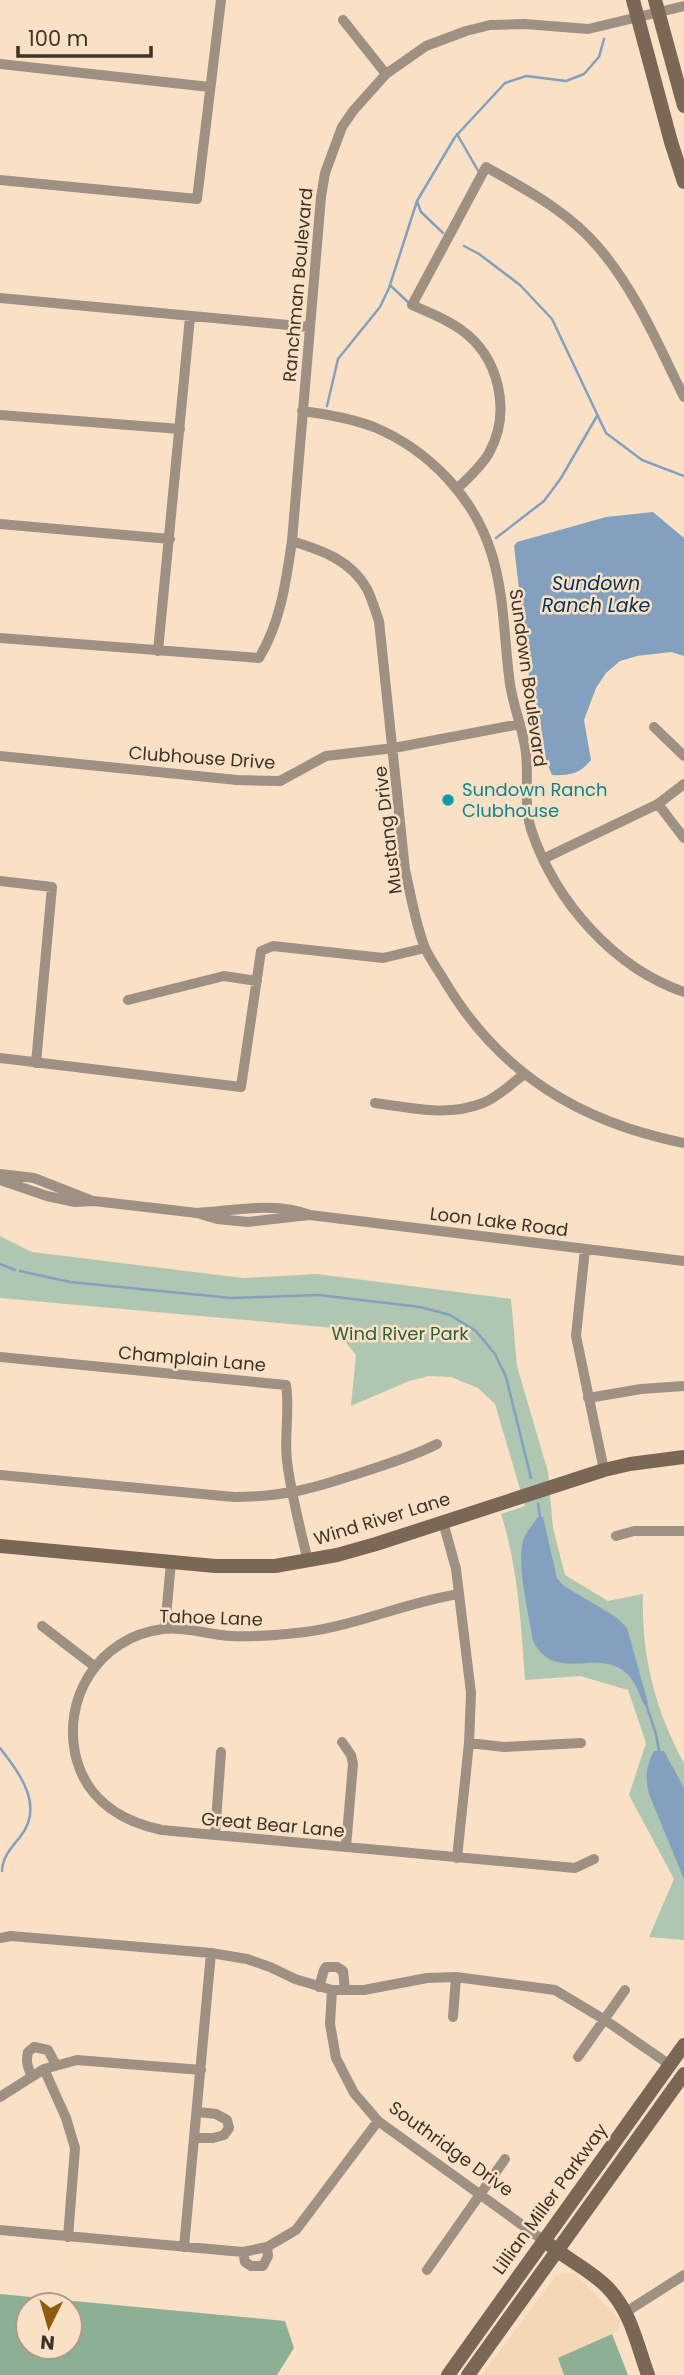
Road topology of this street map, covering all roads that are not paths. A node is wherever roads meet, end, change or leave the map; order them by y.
1 (221, 0) edge
2 (633, 0) edge
3 (656, 6) edge
4 (684, 6) edge
5 (638, 17) junction
6 (343, 20) dead end
7 (0, 64) edge
8 (386, 74) junction
9 (210, 87) junction
10 (684, 106) edge
11 (0, 180) edge
12 (684, 182) edge
13 (0, 298) edge
14 (190, 317) junction
15 (309, 327) junction
16 (684, 397) edge
17 (302, 411) junction
18 (0, 415) edge
19 (180, 429) junction
20 (457, 489) junction
21 (0, 524) edge
22 (170, 540) junction
23 (292, 541) junction
24 (0, 638) edge
25 (158, 651) junction
26 (520, 724) junction
27 (654, 727) dead end
28 (394, 748) junction
29 (684, 756) edge
30 (0, 757) edge
31 (684, 784) edge
32 (658, 804) junction
33 (684, 838) edge
34 (543, 859) junction
35 (0, 881) edge
36 (425, 948) junction
37 (257, 981) junction
38 (684, 992) edge
39 (128, 1000) dead end
40 (0, 1058) edge
41 (36, 1063) junction
42 (523, 1075) junction
43 (375, 1103) dead end
44 (684, 1143) edge
45 (0, 1174) edge
46 (0, 1180) edge
47 (94, 1201) junction
48 (585, 1249) junction
49 (684, 1261) edge
50 (0, 1357) edge
51 (684, 1386) edge
52 (588, 1398) junction
53 (437, 1444) dead end
54 (684, 1457) edge
55 (604, 1470) junction
56 (0, 1475) edge
57 (293, 1493) junction
58 (443, 1522) junction
59 (684, 1531) edge
60 (617, 1536) dead end
61 (0, 1546) edge
62 (308, 1561) junction
63 (172, 1562) junction
64 (459, 1594) junction
65 (42, 1626) dead end
66 (165, 1628) junction
67 (94, 1666) junction
68 (342, 1742) dead end
69 (581, 1742) dead end
70 (469, 1743) junction
71 (221, 1752) dead end
72 (215, 1835) junction
73 (346, 1847) junction
74 (457, 1858) junction
75 (594, 1858) dead end
76 (0, 1938) edge
77 (211, 1953) junction
78 (456, 1977) junction
79 (319, 1987) junction
80 (332, 1990) junction
81 (345, 1990) junction
82 (625, 1990) dead end
83 (453, 2017) dead end
84 (605, 2020) junction
85 (684, 2045) edge
86 (578, 2057) dead end
87 (56, 2065) junction
88 (670, 2065) junction
89 (44, 2068) junction
90 (201, 2070) junction
91 (684, 2074) edge
92 (32, 2076) junction
93 (0, 2097) edge
94 (198, 2112) junction
95 (378, 2121) junction
96 (195, 2138) junction
97 (505, 2159) dead end
98 (480, 2194) junction
99 (0, 2230) edge
100 (68, 2237) junction
101 (543, 2240) junction
102 (184, 2247) junction
103 (267, 2247) junction
104 (557, 2251) junction
105 (243, 2252) junction
106 (427, 2270) dead end
107 (684, 2275) edge
108 (626, 2312) junction
109 (449, 2375) edge
110 (468, 2375) edge
111 (648, 2375) edge

1 - 9 street
2 - 5 main road
3 - 4 street, Ranchman Boulevard
3 - 5 street, Ranchman Boulevard
3 - 10 main road
5 - 8 street, Ranchman Boulevard
5 - 12 main road
6 - 8 street
7 - 9 street
8 - 15 street, Ranchman Boulevard
9 - 11 street
13 - 14 street
14 - 15 street
14 - 19 street
15 - 17 street, Ranchman Boulevard
16 - 20 street
17 - 20 street, Sundown Boulevard
17 - 23 street, Ranchman Boulevard
18 - 19 street
19 - 22 street
20 - 26 street, Sundown Boulevard
21 - 22 street
22 - 25 street
23 - 25 street, Ranchman Boulevard
23 - 28 street, Mustang Drive
24 - 25 street
26 - 28 street, Clubhouse Drive
26 - 34 street, Sundown Boulevard
27 - 29 street
28 - 30 street, Clubhouse Drive
28 - 36 street, Mustang Drive
31 - 32 street
32 - 33 street
32 - 34 street
34 - 38 street, Sundown Boulevard
35 - 41 street
36 - 37 street
36 - 42 street, Mustang Drive
37 - 39 street
37 - 41 street
40 - 41 street
42 - 43 street
42 - 44 street, Mustang Drive
45 - 47 street, Loon Lake Road
46 - 47 street, Loon Lake Road
47 - 48 street, Loon Lake Road
48 - 49 street, Loon Lake Road
48 - 52 street
50 - 57 street, Champlain Lane
51 - 52 street
52 - 55 street
53 - 57 street
54 - 55 main road, Wind River Lane
55 - 58 main road, Wind River Lane
56 - 57 street
57 - 62 street, Champlain Lane
58 - 62 main road, Wind River Lane
58 - 64 street
59 - 60 street
61 - 63 main road, Wind River Lane
62 - 63 main road, Wind River Lane
63 - 66 street
64 - 66 street, Tahoe Lane
64 - 70 street
65 - 67 street
66 - 67 street, Tahoe Lane
67 - 72 street, Great Bear Lane
68 - 73 street
69 - 70 street
70 - 74 street
71 - 72 street
72 - 73 street, Great Bear Lane
73 - 74 street, Great Bear Lane
74 - 75 street, Great Bear Lane
76 - 77 street
77 - 79 street
77 - 90 street
78 - 81 street
78 - 83 street
78 - 84 street
79 - 80 street
79 - 81 street
80 - 81 street
80 - 95 street, Southridge Drive
82 - 84 street
84 - 86 street
84 - 88 street
85 - 88 main road, Lillian Miller Parkway
87 - 89 street
87 - 90 street
87 - 92 street
88 - 101 main road, Lillian Miller Parkway
89 - 92 street
89 - 100 street
90 - 94 street
91 - 104 main road, Lillian Miller Parkway
92 - 93 street
94 - 96 street
94 - 96 street
95 - 98 street, Southridge Drive
95 - 103 street
96 - 102 street
97 - 98 street
98 - 101 street, Southridge Drive
98 - 106 street
99 - 100 street
100 - 102 street
101 - 104 main road, Southridge Drive
101 - 109 main road, Lillian Miller Parkway
102 - 105 street
103 - 105 street
103 - 105 street
104 - 108 main road, Southridge Drive
104 - 110 main road, Lillian Miller Parkway
107 - 108 street
108 - 111 main road, Southridge Drive

